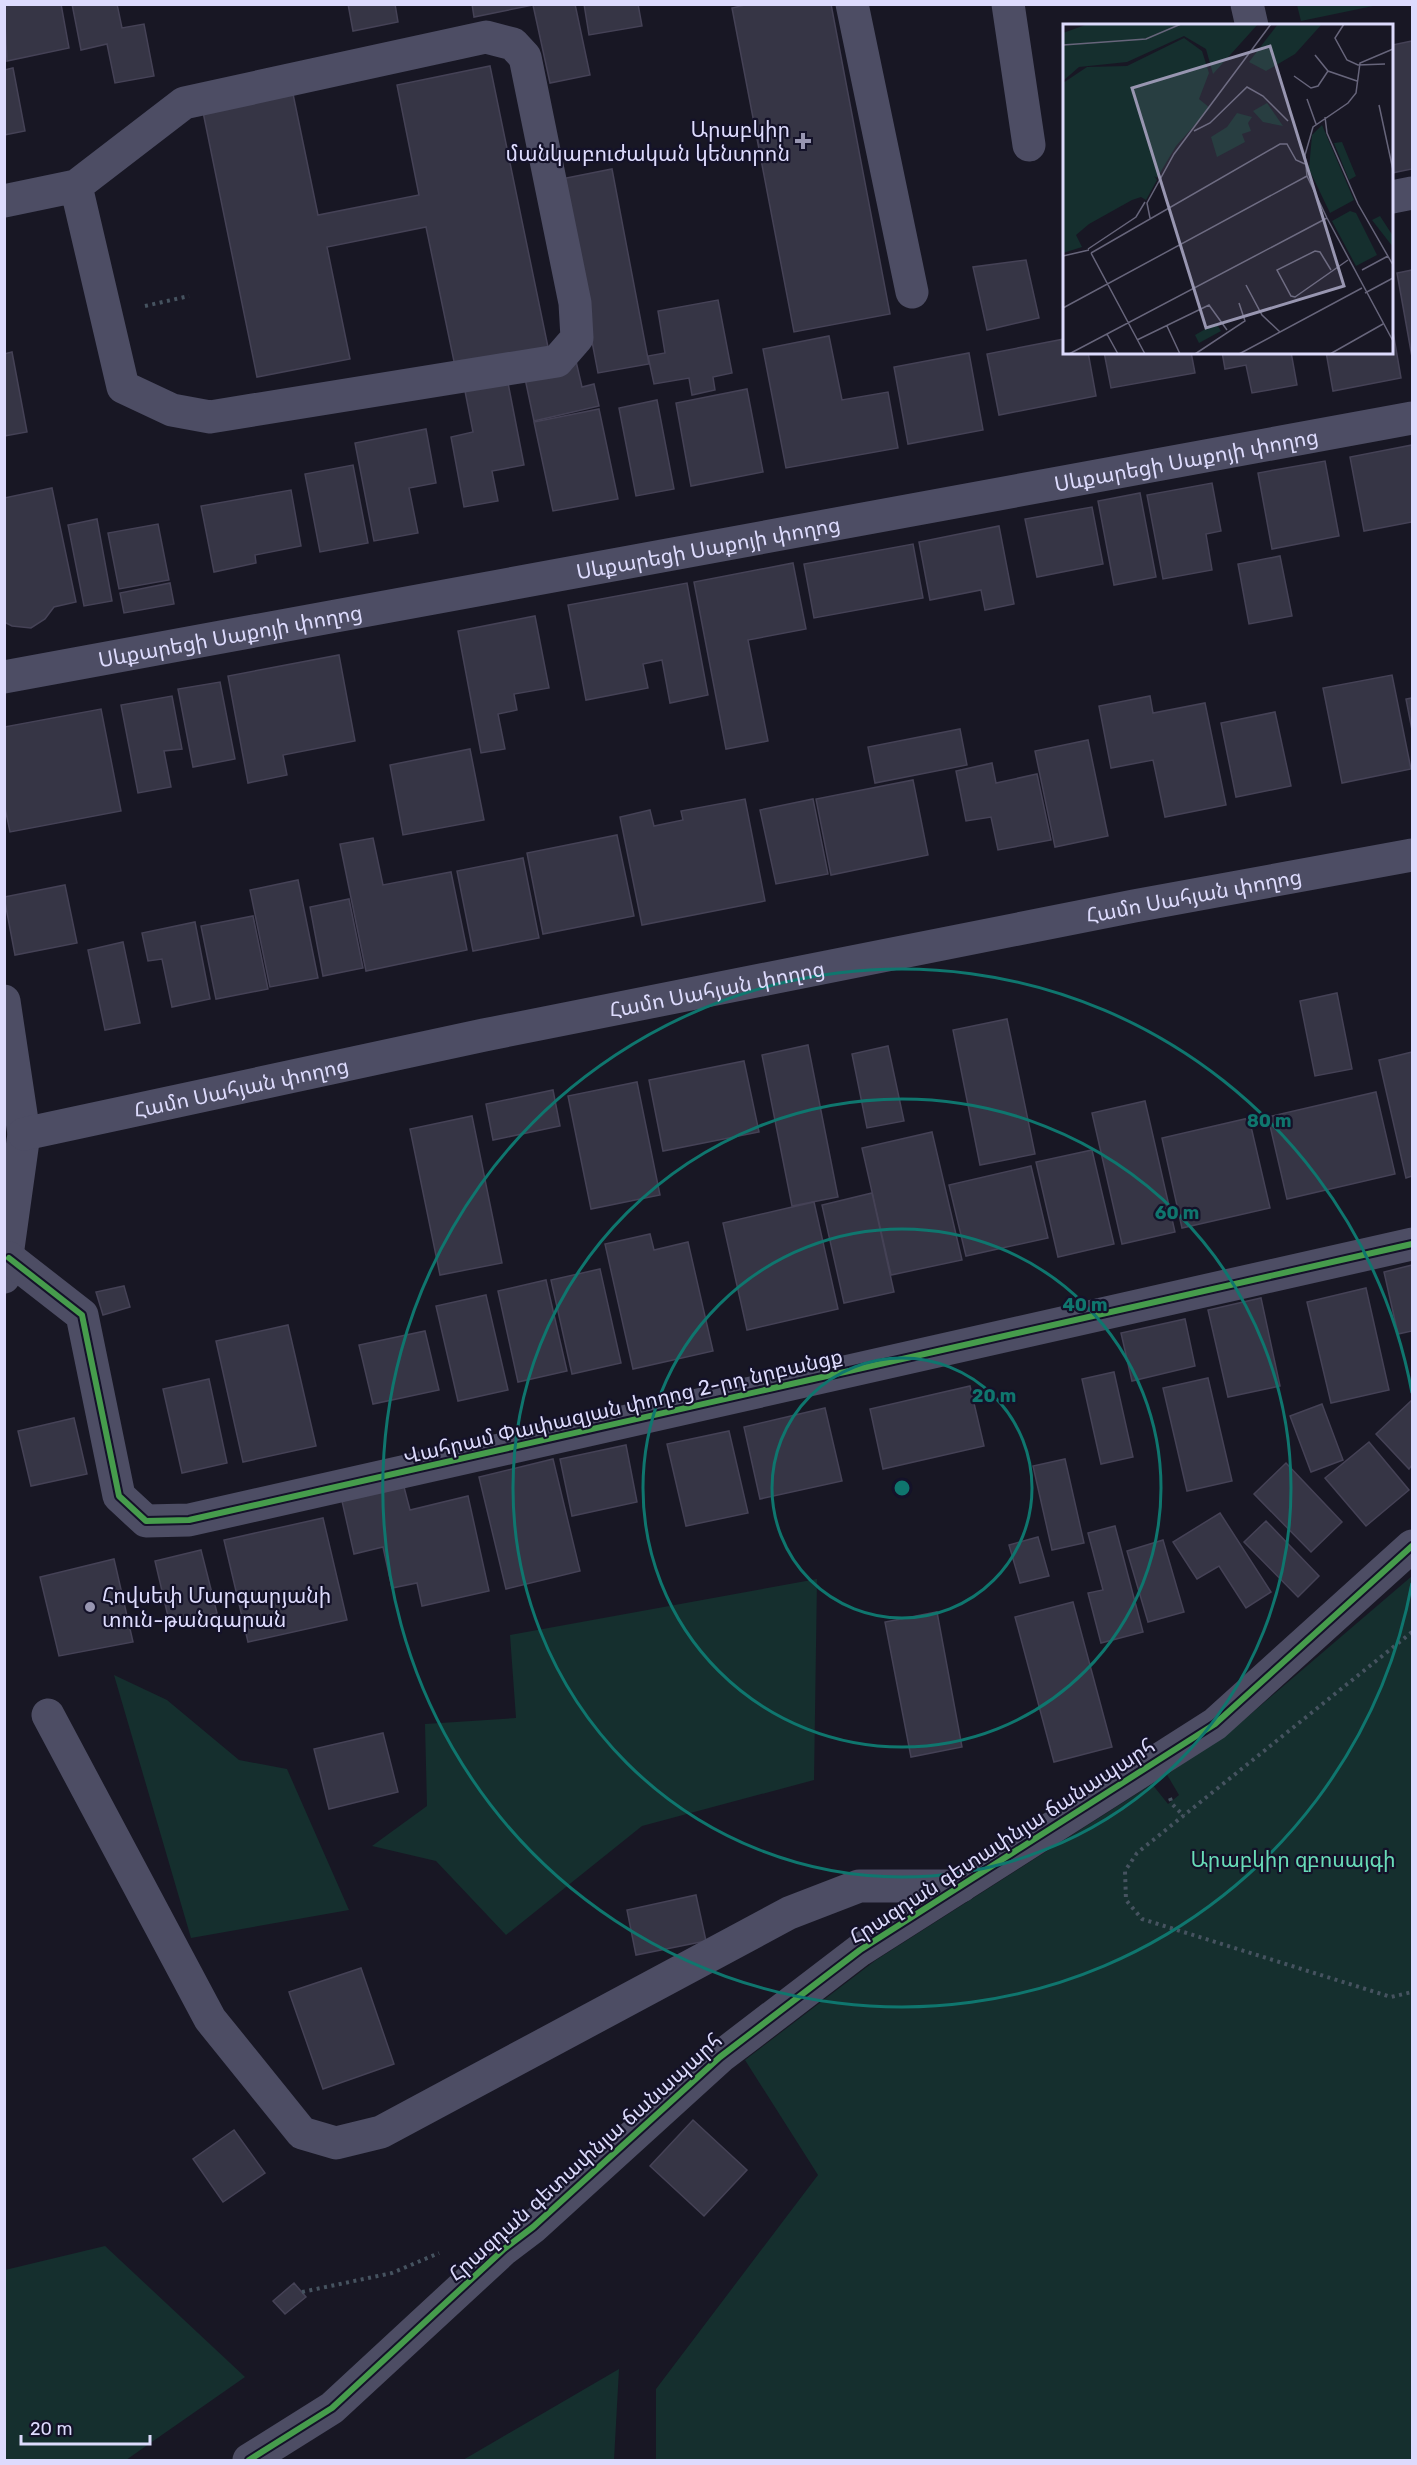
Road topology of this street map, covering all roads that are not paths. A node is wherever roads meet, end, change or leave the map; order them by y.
1 (852, 4) edge
2 (1008, 4) edge
3 (1247, 4) edge
4 (1252, 24) edge
5 (1029, 145) dead end
6 (76, 186) junction
7 (1413, 193) edge
8 (1393, 197) edge
9 (4, 201) edge
10 (912, 292) dead end
11 (1413, 418) edge
12 (4, 678) edge
13 (1413, 855) edge
14 (4, 1001) edge
15 (24, 1134) junction
16 (1413, 1244) edge
17 (7, 1268) edge
18 (1413, 1546) edge
19 (48, 1714) dead end
20 (961, 1886) junction
21 (249, 2460) edge

1 - 10 street
2 - 5 street
3 - 4 street
6 - 6 street
6 - 9 street
7 - 8 street
11 - 12 street, Սևքարեցի Սաքոյի փողոց
13 - 15 street, Համո Սահյան փողոց
14 - 15 street
15 - 17 street
16 - 17 street, Վահրամ Փափազյան փողոց 2-րդ նրբանցք
18 - 20 street, Հրազդան գետափնյա ճանապարհ
19 - 20 street
20 - 21 street, Հրազդան գետափնյա ճանապարհ

